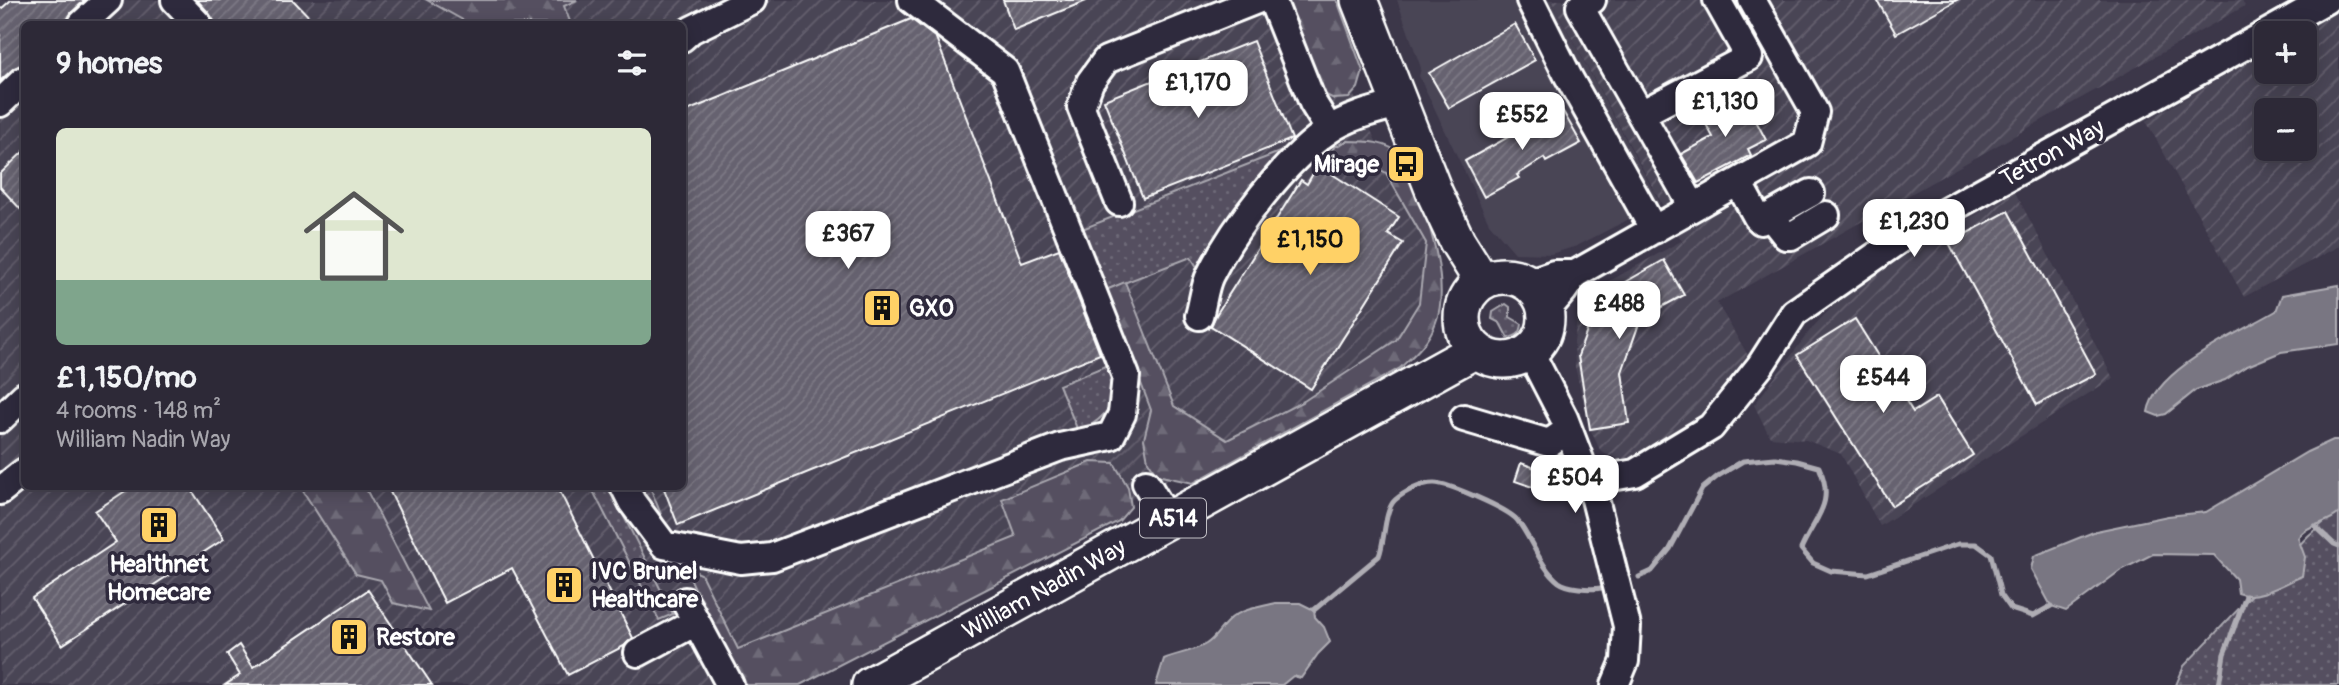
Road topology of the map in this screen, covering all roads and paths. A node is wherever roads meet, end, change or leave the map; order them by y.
1 (108, 0) edge
2 (175, 0) edge
3 (752, 0) edge
4 (912, 0) edge
5 (1257, 0) edge
6 (1272, 0) edge
7 (1359, 0) edge
8 (1530, 0) edge
9 (1592, 0) edge
10 (1717, 0) edge
11 (1752, 0) edge
12 (2326, 0) edge
13 (85, 21) edge
14 (195, 21) edge
15 (2288, 21) edge
16 (686, 34) edge
17 (2254, 40) edge
18 (21, 83) edge
19 (0, 103) edge
20 (1399, 104) junction
21 (1641, 114) junction
22 (1329, 129) junction
23 (1738, 182) junction
24 (1811, 192) dead end
25 (1119, 202) dead end
26 (1693, 207) junction
27 (1825, 215) dead end
28 (1771, 217) junction
29 (1654, 230) junction
30 (1482, 281) junction
31 (1537, 297) junction
32 (1199, 316) dead end
33 (1476, 350) junction
34 (1530, 352) junction
35 (21, 399) edge
36 (1464, 418) dead end
37 (0, 419) edge
38 (1568, 430) junction
39 (21, 474) edge
40 (1588, 481) junction
41 (1146, 483) dead end
42 (626, 490) edge
43 (0, 491) edge
44 (1168, 520) junction
45 (638, 653) dead end
46 (730, 685) edge
47 (870, 685) edge
48 (1615, 685) edge

1 - 13 street
2 - 14 street
3 - 16 street
4 - 42 street
5 - 25 street
6 - 22 street
7 - 20 main road
8 - 29 street
9 - 21 street
10 - 21 street
11 - 23 street
12 - 15 street, Tetron Way
17 - 40 street, Tetron Way
18 - 19 street
20 - 22 street
20 - 30 main road
21 - 26 street
22 - 32 street
23 - 26 street
23 - 28 street
24 - 28 street
26 - 29 street
27 - 28 street
29 - 31 street
30 - 31 main road
30 - 33 main road
31 - 34 main road
33 - 34 main road
33 - 44 main road, William Nadin Way / A514
34 - 38 street
35 - 37 street
36 - 38 street
38 - 40 street
39 - 43 street
40 - 48 street
41 - 44 street
44 - 47 main road, William Nadin Way / A514
45 - 46 street

